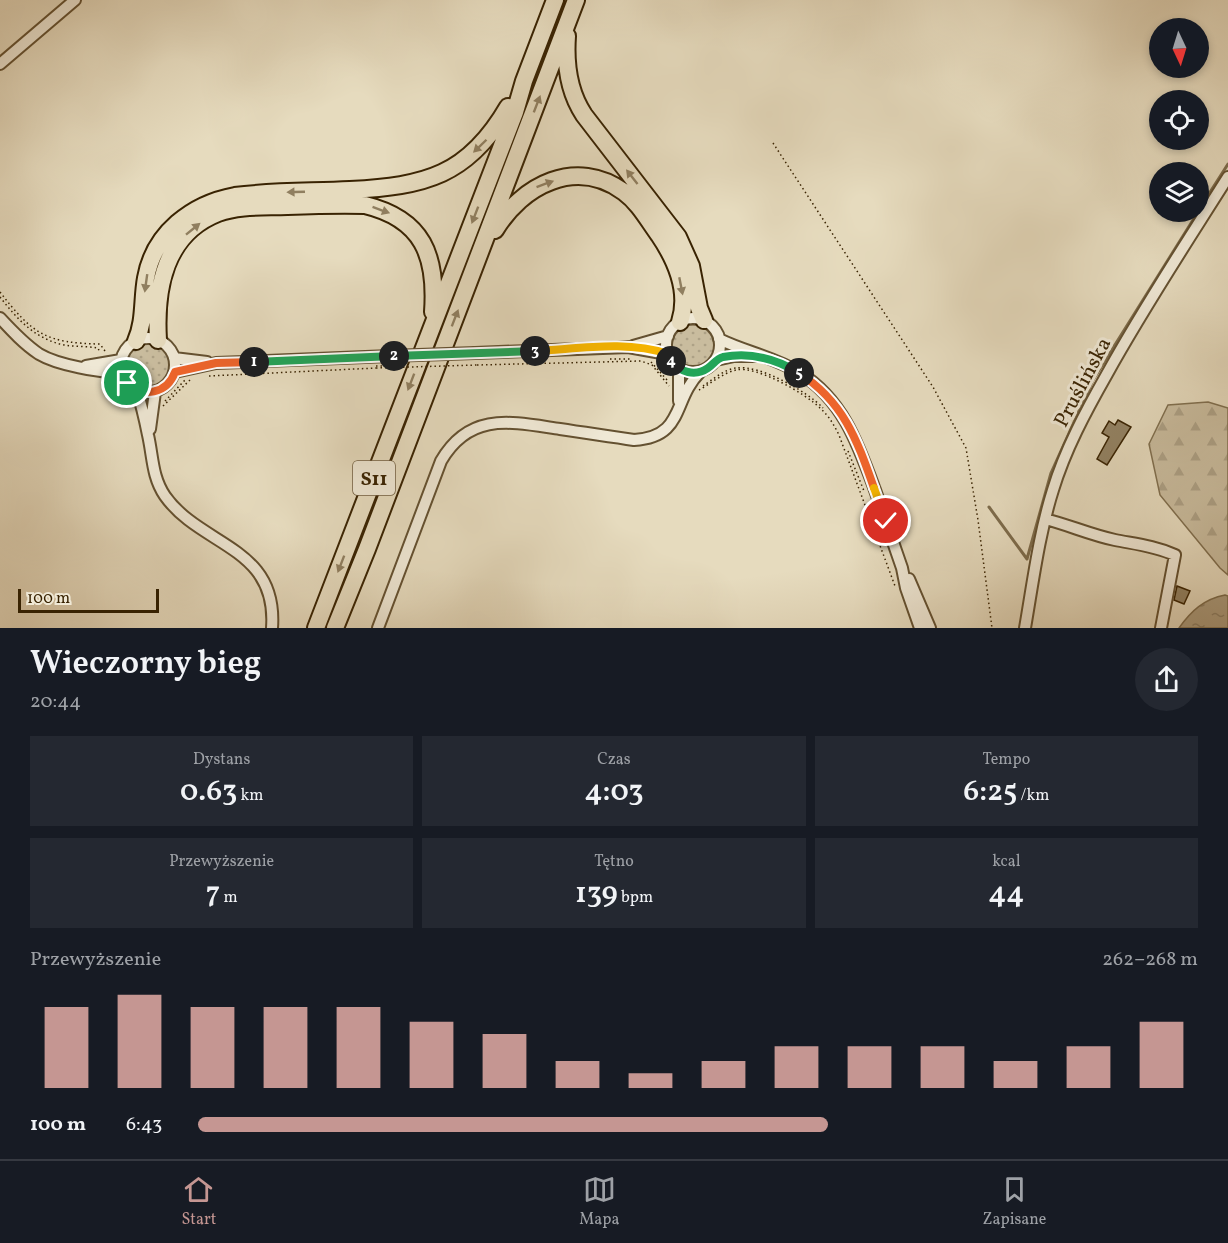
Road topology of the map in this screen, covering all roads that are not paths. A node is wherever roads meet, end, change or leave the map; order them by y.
1 (75, 0) edge
2 (555, 0) edge
3 (576, 0) edge
4 (568, 20) junction
5 (0, 64) edge
6 (524, 81) junction
7 (1228, 177) edge
8 (471, 276) junction
9 (0, 318) edge
10 (704, 320) junction
11 (680, 322) junction
12 (432, 328) junction
13 (668, 336) junction
14 (720, 339) junction
15 (158, 340) junction
16 (136, 341) junction
17 (628, 347) junction
18 (668, 354) junction
19 (762, 356) junction
20 (174, 358) junction
21 (121, 360) junction
22 (716, 360) junction
23 (216, 363) junction
24 (83, 367) junction
25 (679, 369) junction
26 (175, 372) junction
27 (700, 372) junction
28 (122, 375) junction
29 (684, 389) junction
30 (138, 391) junction
31 (155, 392) junction
32 (149, 438) junction
33 (1046, 519) junction
34 (903, 568) junction
35 (272, 628) edge
36 (316, 628) edge
37 (335, 628) edge
38 (378, 628) edge
39 (920, 628) edge
40 (930, 628) edge
41 (1025, 628) edge
42 (1161, 628) edge

1 - 5 street
2 - 6 highway, S11
3 - 4 highway, S11
8 -> 4 highway, S11
10 -> 4 highway
6 -> 12 highway, S11
6 -> 16 highway
7 - 33 street, Pruślińska
8 -> 11 highway
37 -> 8 highway, S11
9 - 24 street
10 - 11 street
10 - 14 street
11 - 13 street
15 -> 12 highway
12 -> 36 highway, S11
13 - 17 street
13 - 18 street
14 - 19 street
14 - 22 street
15 - 16 street
15 - 20 street
16 - 21 street
17 - 18 street
17 - 23 street, bridge
18 - 25 street
19 - 22 street
19 - 34 street
20 - 23 street
20 - 26 street
21 - 24 street
21 - 28 street
22 - 27 street
23 - 26 street
24 - 28 street
25 - 27 street
25 - 29 street
26 - 31 street
27 - 29 street
28 - 30 street
29 - 38 street
30 - 31 street
30 - 32 street
31 - 32 street
32 - 35 street
33 - 41 street, Pruślińska
33 - 42 street
34 - 39 street
34 - 40 street

